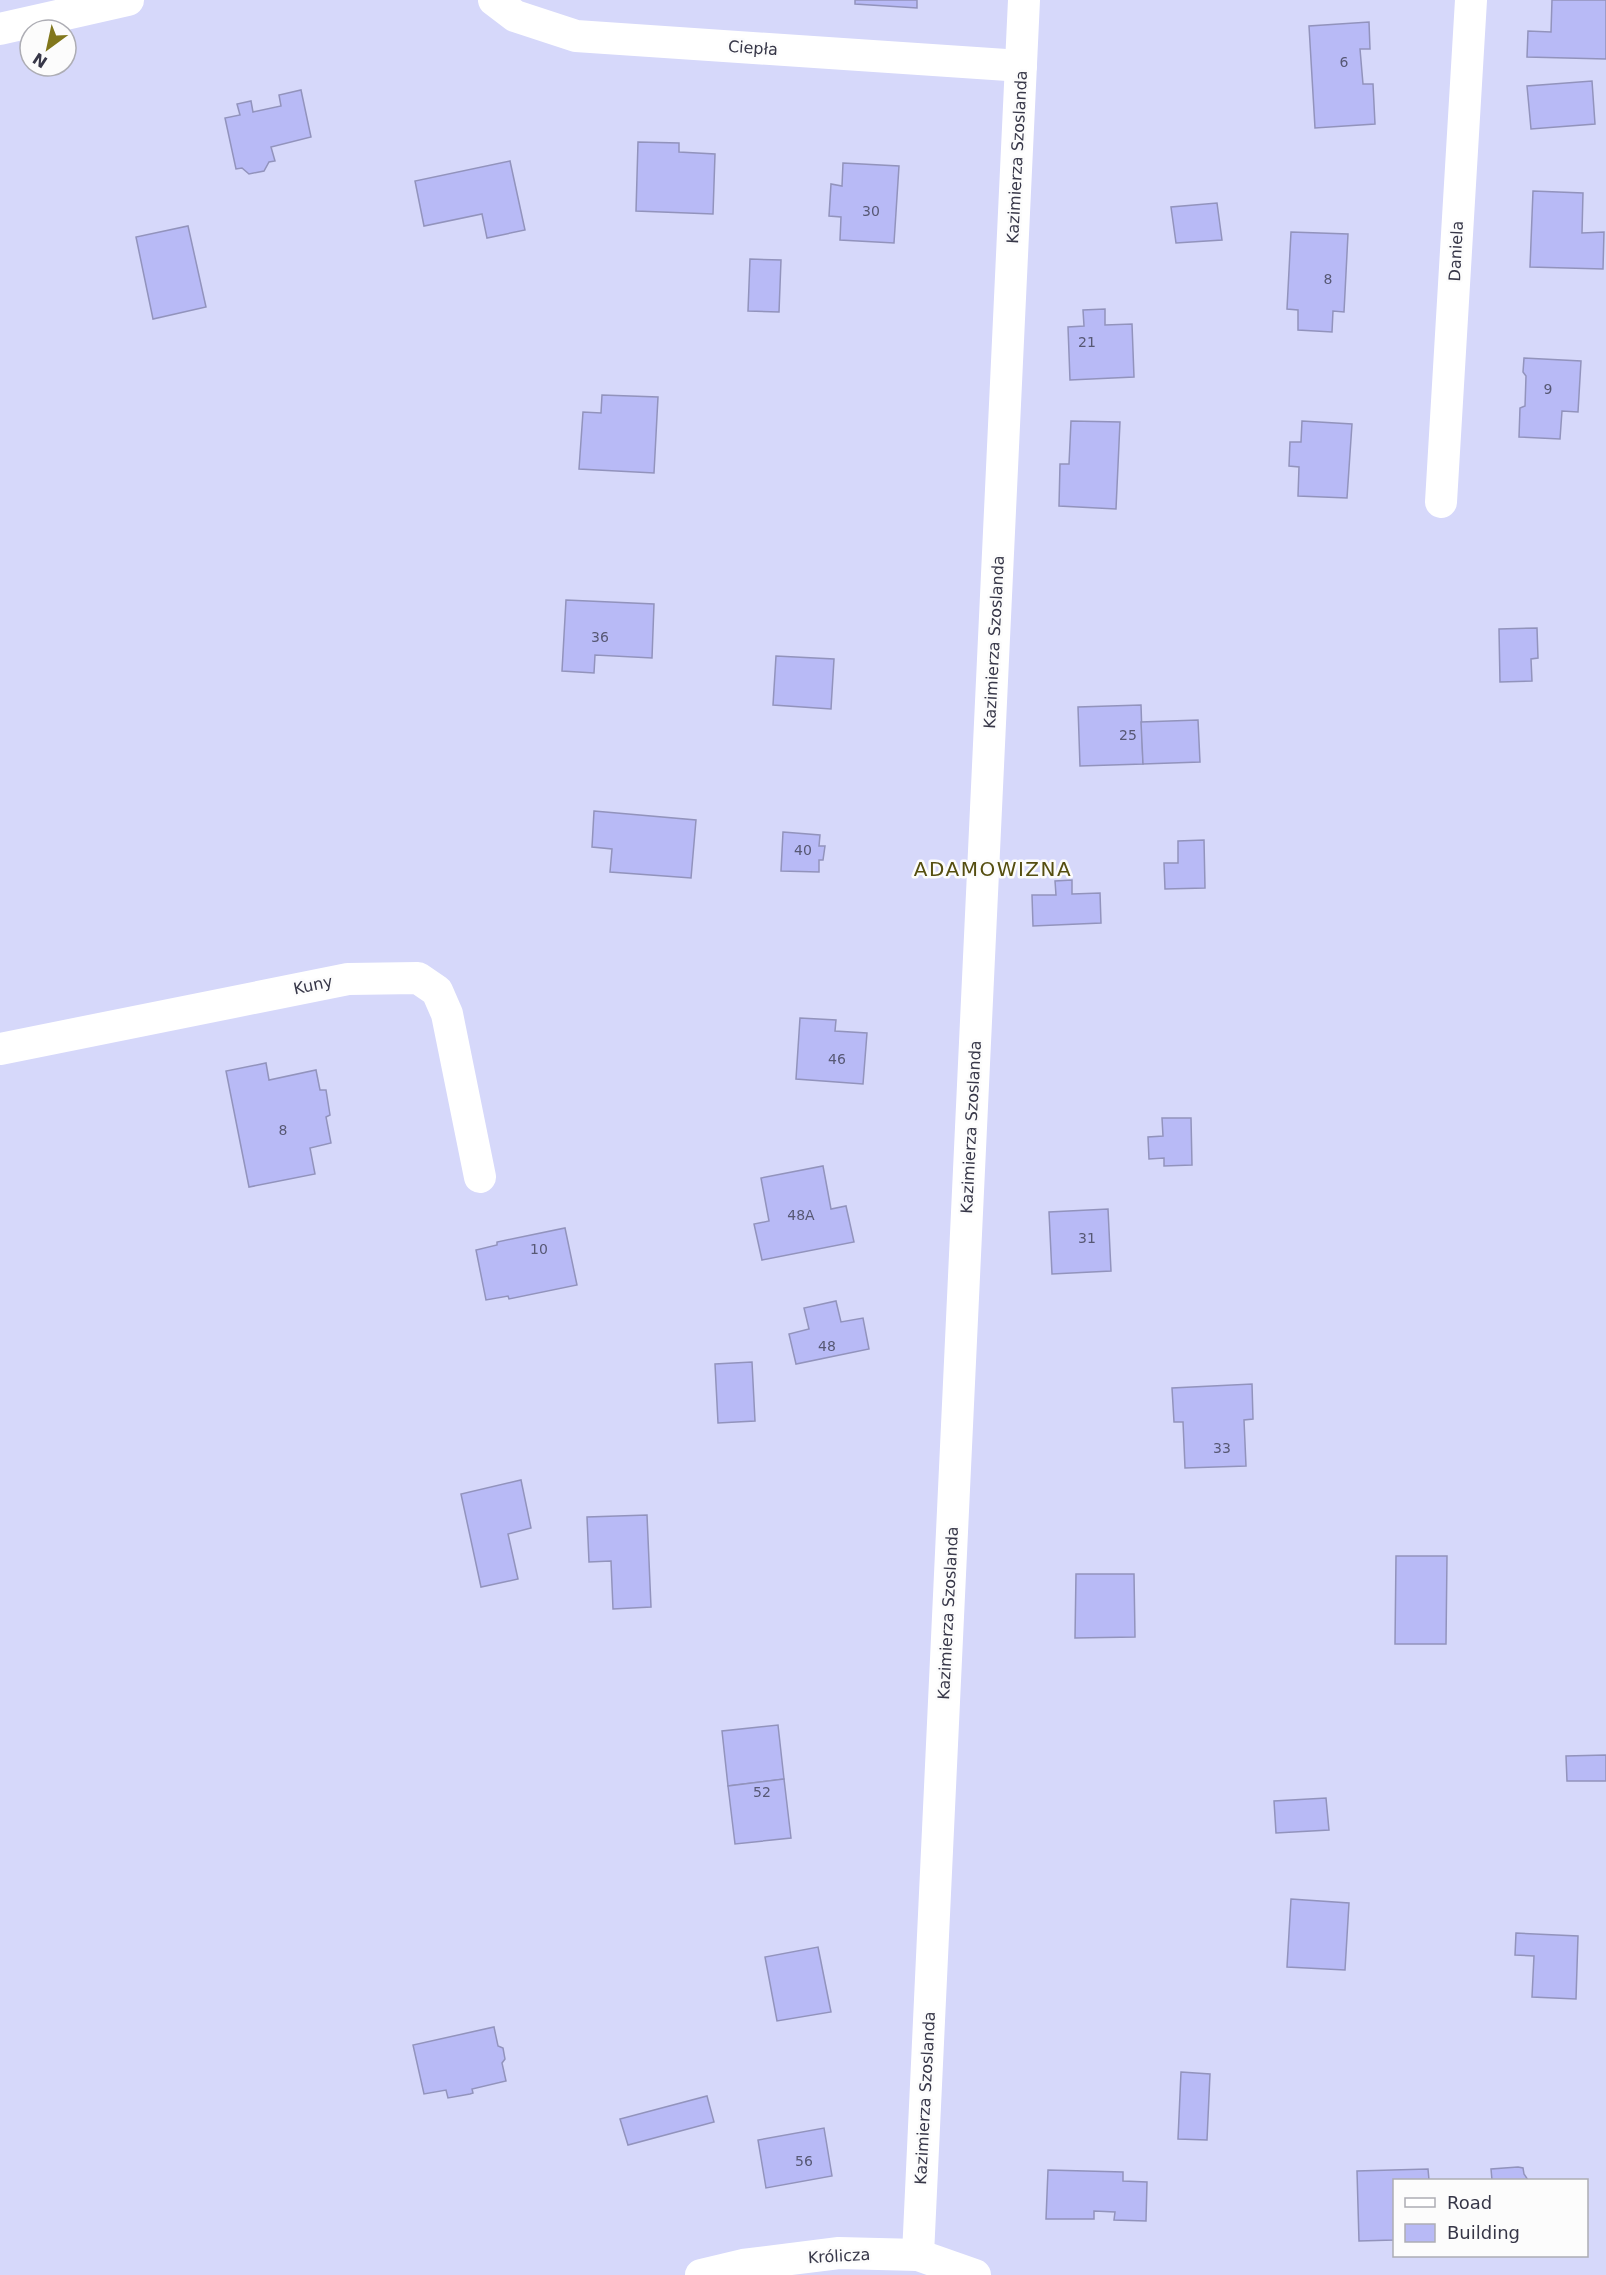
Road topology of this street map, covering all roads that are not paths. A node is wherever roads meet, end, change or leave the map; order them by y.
1 (128, 0) edge
2 (494, 0) edge
3 (1023, 0) edge
4 (1471, 0) edge
5 (0, 29) edge
6 (1021, 66) junction
7 (1441, 502) dead end
8 (0, 1049) edge
9 (480, 1178) dead end
10 (918, 2255) junction
11 (701, 2275) edge
12 (975, 2275) edge

1 - 5 street
2 - 6 street, Ciepła
3 - 6 street, Kazimierza Szoslanda
4 - 7 street, Daniela
6 - 10 street, Kazimierza Szoslanda
8 - 9 street, Kuny
10 - 11 street, Królicza
10 - 12 street, Królicza

